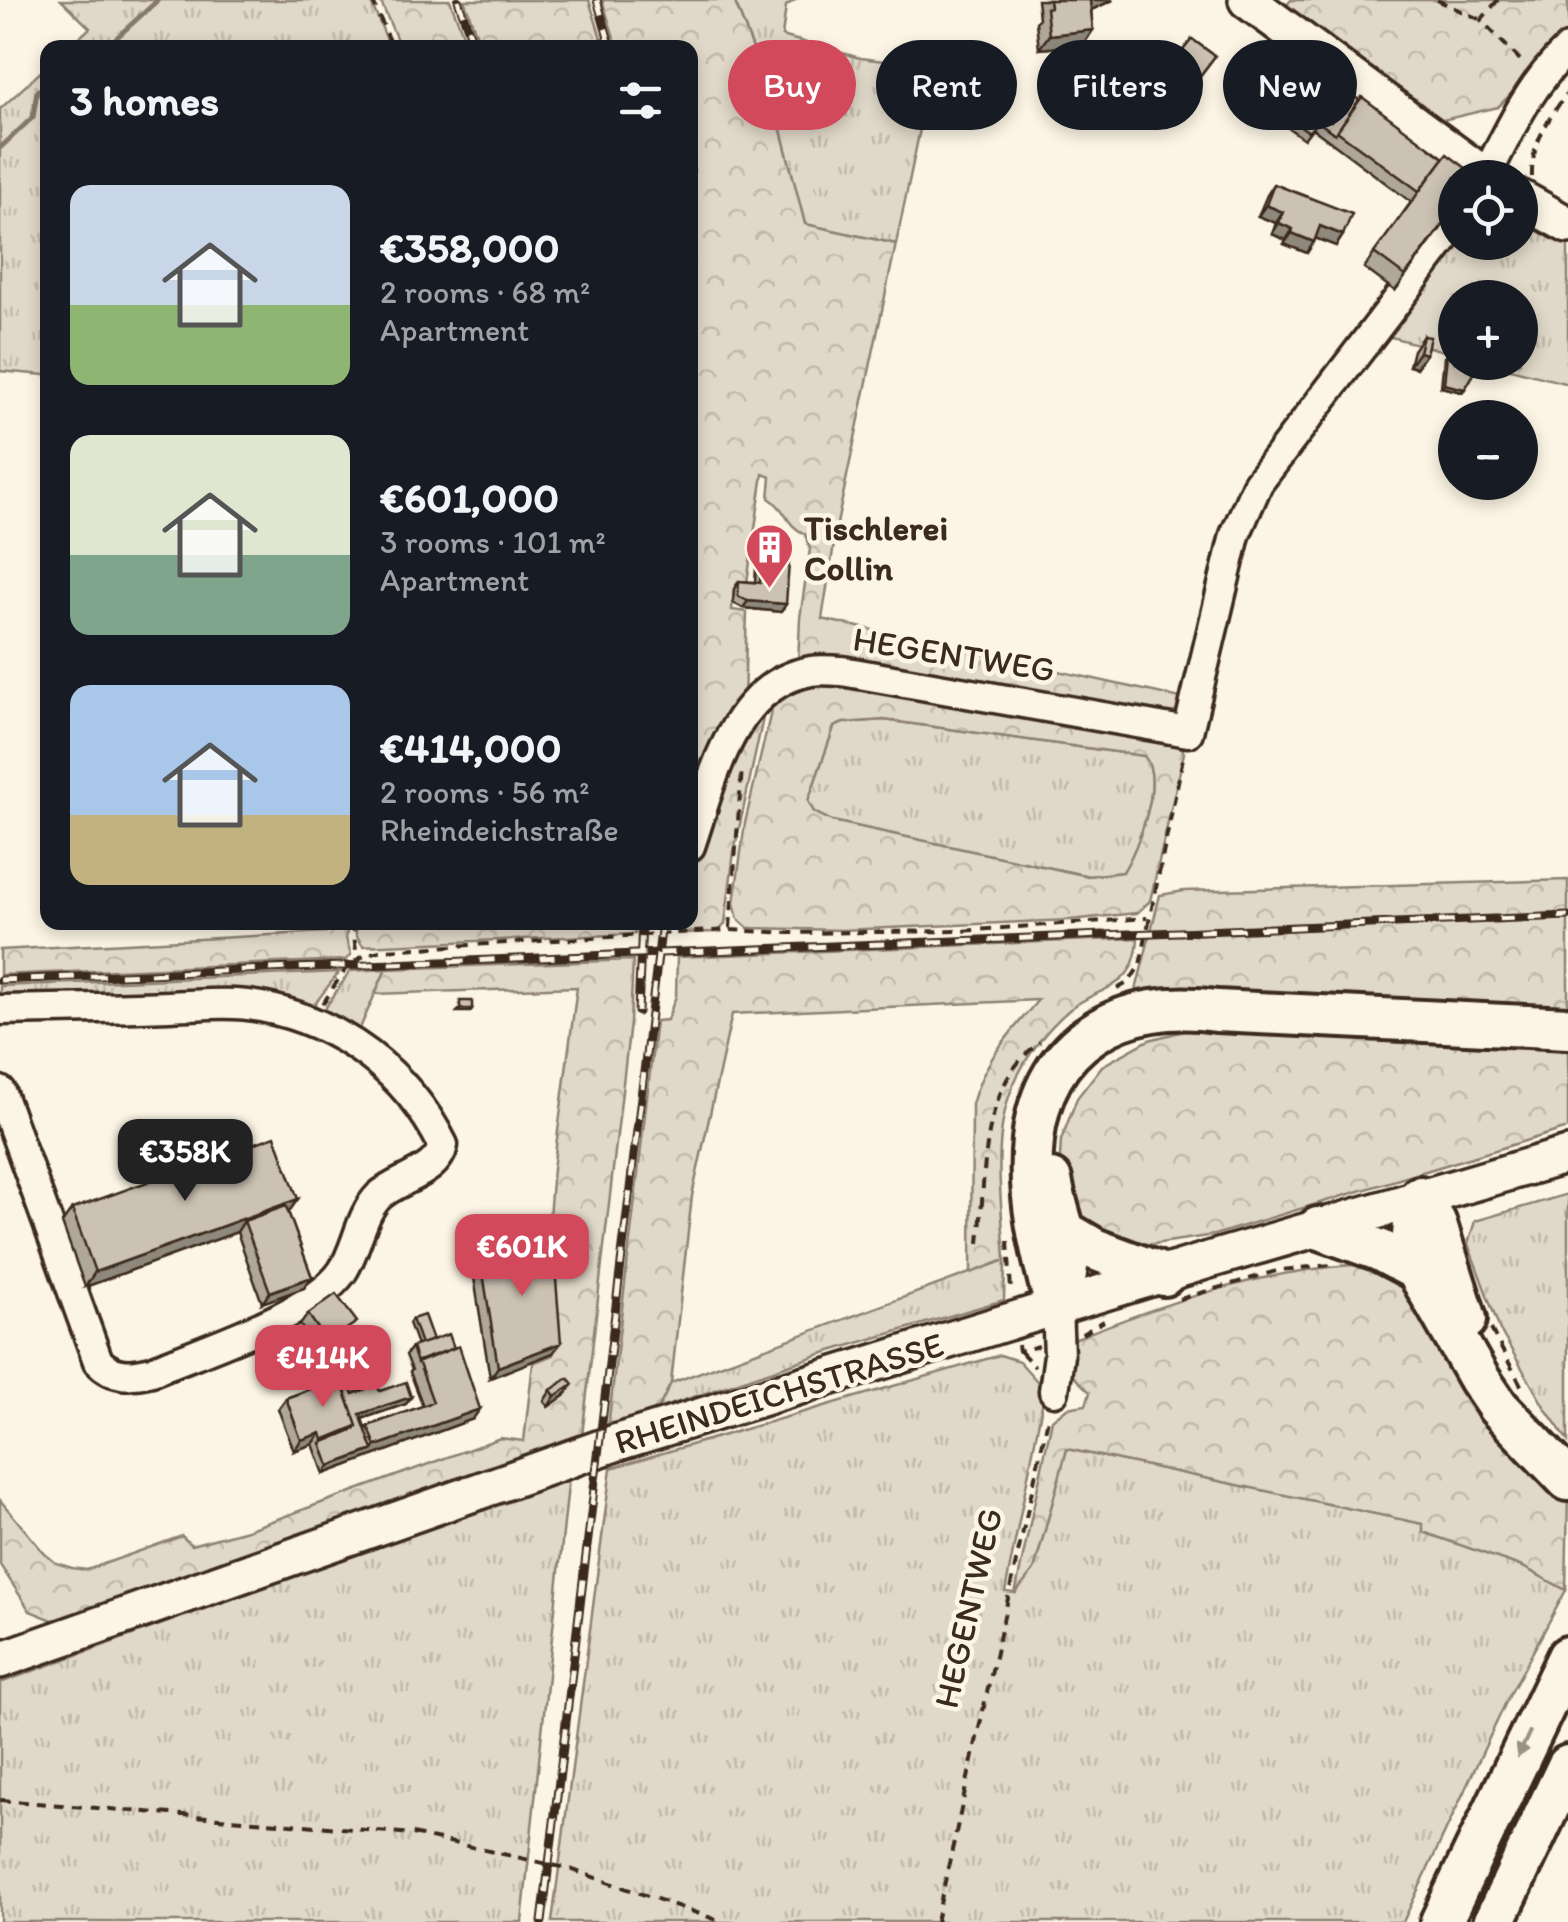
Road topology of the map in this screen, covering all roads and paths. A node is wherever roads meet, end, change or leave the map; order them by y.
1 (372, 0) edge
2 (1247, 0) edge
3 (1437, 0) edge
4 (1498, 0) edge
5 (1481, 20) junction
6 (390, 40) edge
7 (1568, 49) edge
8 (1539, 79) junction
9 (1568, 92) edge
10 (1464, 160) edge
11 (1495, 160) edge
12 (1532, 160) edge
13 (1538, 209) edge
14 (1568, 225) edge
15 (1438, 246) edge
16 (1188, 732) junction
17 (743, 761) dead end
18 (698, 824) edge
19 (353, 930) edge
20 (730, 930) junction
21 (357, 957) junction
22 (0, 1010) edge
23 (1217, 1011) junction
24 (311, 1023) junction
25 (1568, 1028) edge
26 (1044, 1039) dead end
27 (0, 1091) edge
28 (1568, 1155) edge
29 (1420, 1197) junction
30 (1318, 1228) junction
31 (1067, 1232) junction
32 (979, 1243) dead end
33 (1338, 1264) dead end
34 (1417, 1270) junction
35 (1169, 1288) junction
36 (1103, 1322) dead end
37 (1058, 1324) junction
38 (1491, 1328) dead end
39 (1054, 1391) joint
40 (1530, 1420) junction
41 (1568, 1480) edge
42 (1568, 1657) edge
43 (0, 1660) edge
44 (1568, 1766) edge
45 (0, 1800) edge
46 (723, 1922) edge
47 (936, 1922) edge
48 (1441, 1922) edge
49 (1494, 1922) edge

1 - 6 path
2 - 10 main road
3 - 5 path
4 - 5 path
5 - 8 path
7 - 8 street
8 - 11 street
9 - 12 path
13 - 14 main road
15 - 16 street
16 - 18 street, HEGENTWEG
16 - 20 path
17 - 20 path
19 - 21 path
20 - 21 path
21 - 24 path
22 - 24 street
23 - 25 highway
23 - 31 highway
23 - 37 highway
24 - 27 street
26 - 32 path
28 - 29 main road, RHEINDEICHSTRASSE
29 - 30 main road, RHEINDEICHSTRASSE
29 - 34 highway
29 - 40 highway
30 - 34 highway
30 - 35 main road, RHEINDEICHSTRASSE
31 - 35 highway
31 - 37 highway
33 - 35 path
34 - 40 highway
35 - 37 main road, RHEINDEICHSTRASSE
36 - 37 path
37 - 39 street
37 - 43 main road, RHEINDEICHSTRASSE
38 - 40 path
39 - 47 path, HEGENTWEG
40 - 41 highway
42 -> 48 highway
44 - 49 highway
45 - 46 path

